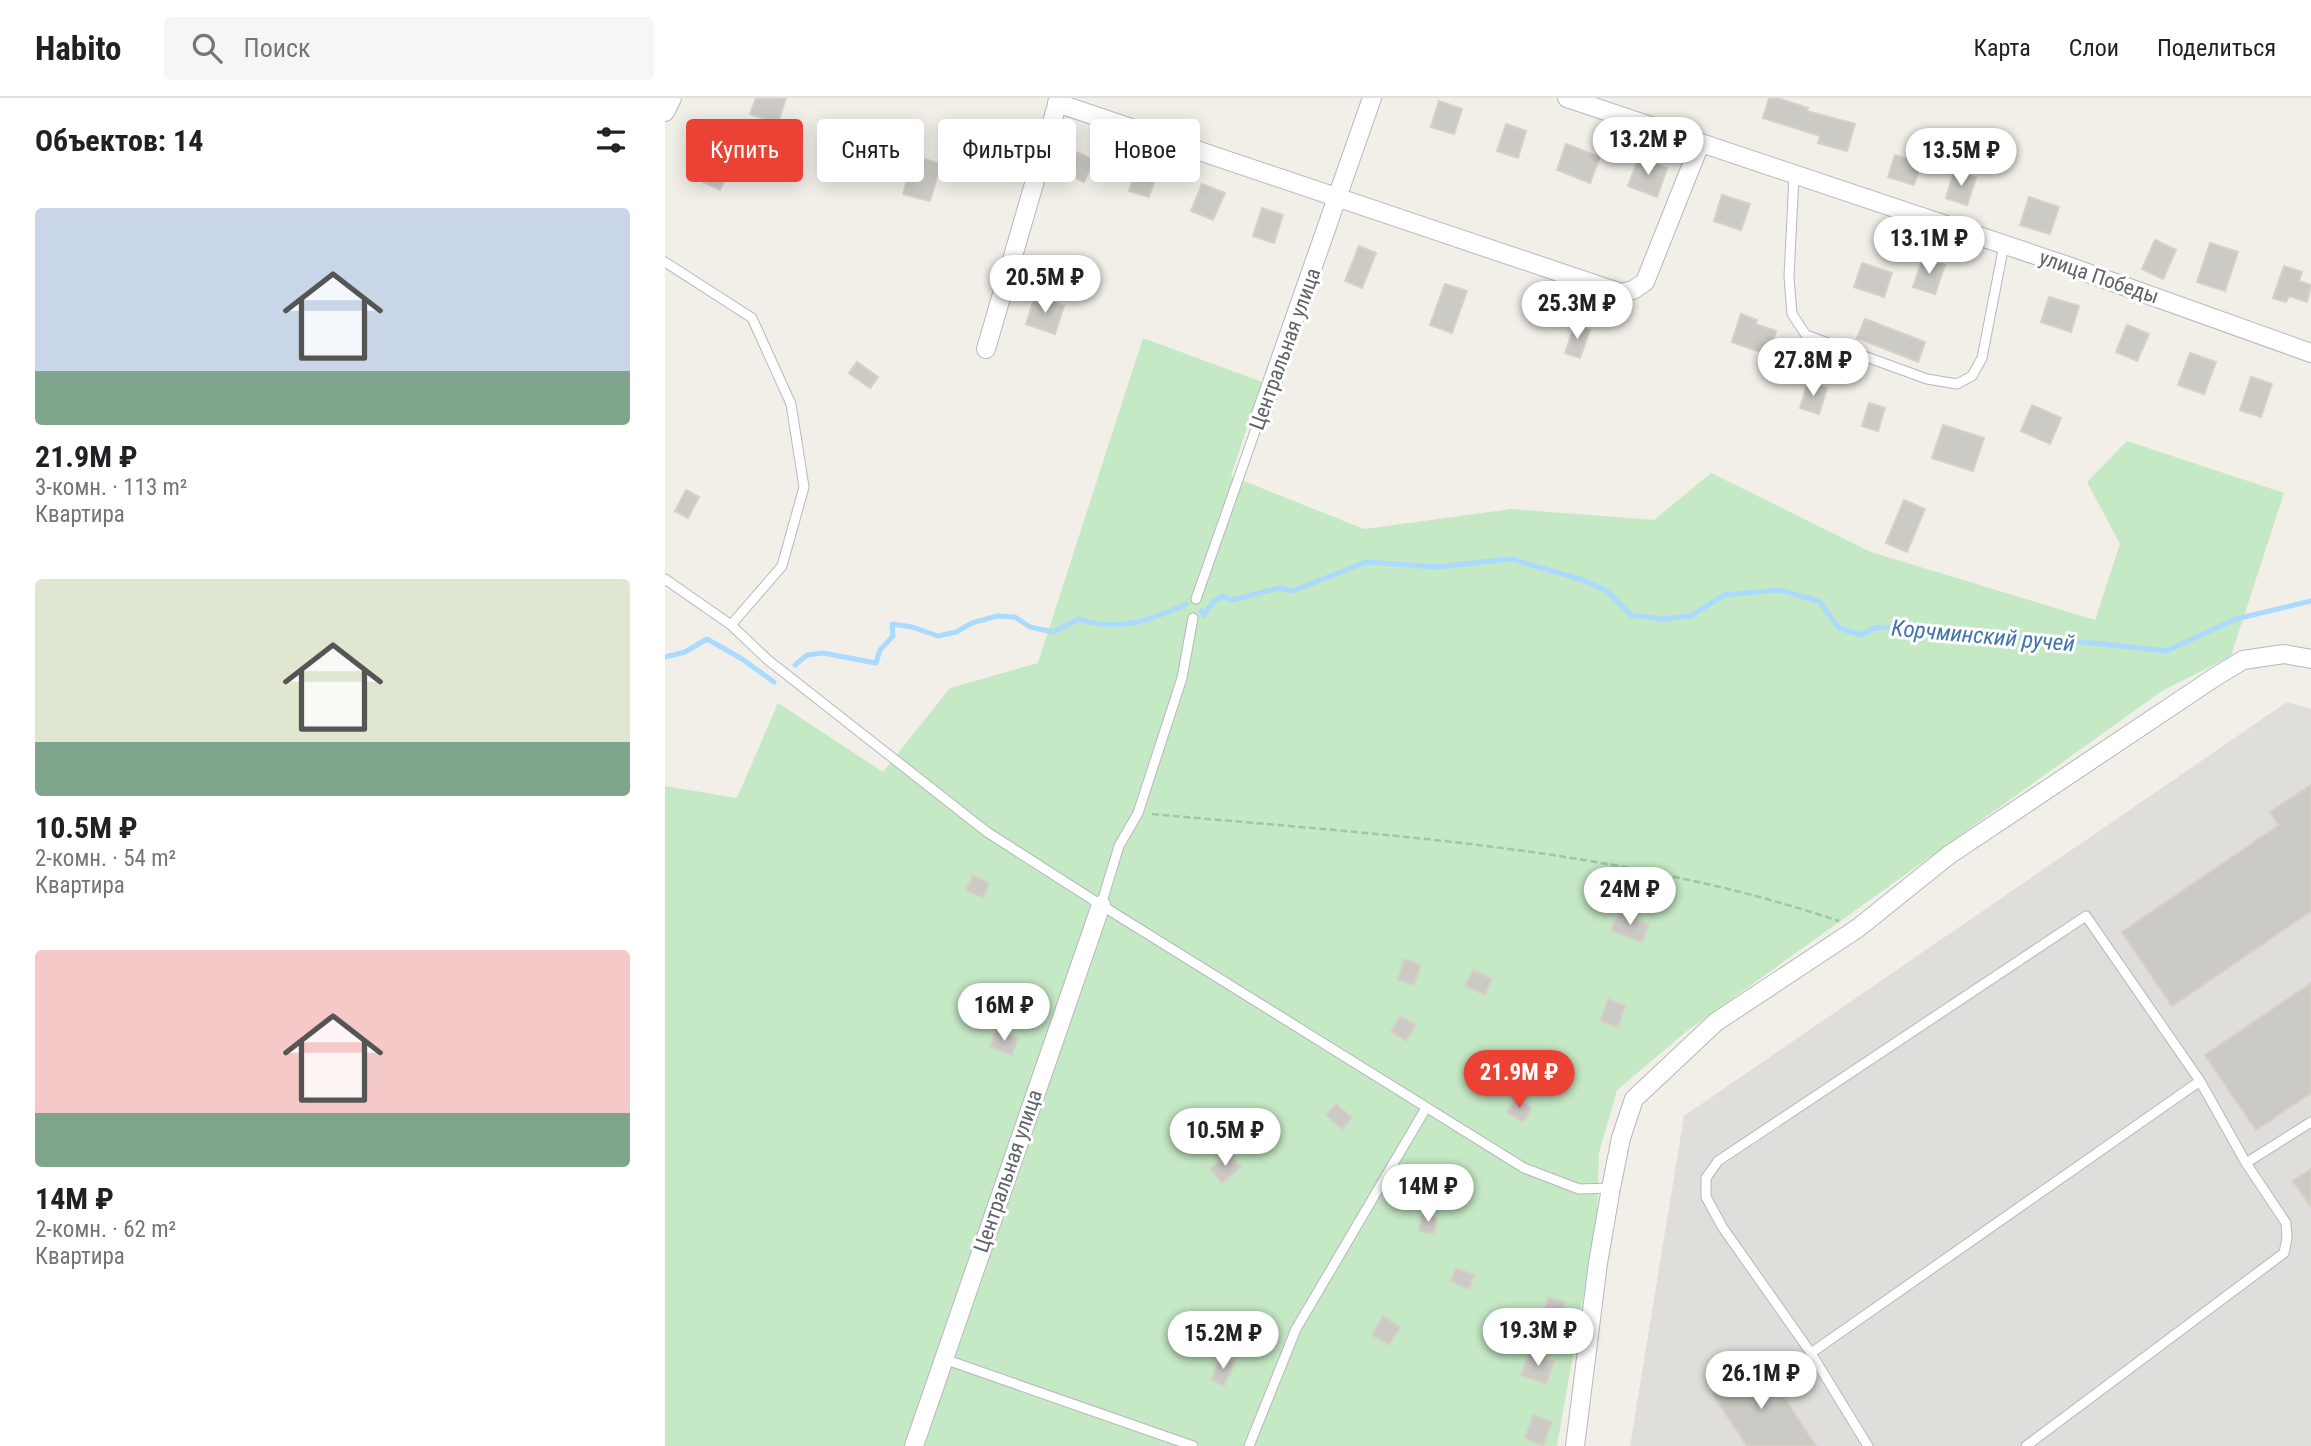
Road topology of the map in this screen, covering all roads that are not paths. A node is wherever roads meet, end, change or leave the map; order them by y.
1 (672, 98) edge
2 (1372, 98) edge
3 (1567, 98) edge
4 (1058, 101) edge
5 (665, 111) edge
6 (1700, 144) junction
7 (1794, 176) junction
8 (1339, 197) junction
9 (2004, 245) junction
10 (665, 262) edge
11 (986, 349) dead end
12 (2311, 353) edge
13 (1259, 420) joint
14 (665, 579) edge
15 (1196, 599) dead end
16 (1193, 618) dead end
17 (731, 625) junction
18 (2311, 659) edge
19 (1101, 905) junction
20 (2200, 1082) junction
21 (1426, 1108) junction
22 (2311, 1122) edge
23 (2246, 1163) junction
24 (1611, 1188) junction
25 (1811, 1353) junction
26 (942, 1359) junction
27 (914, 1446) edge
28 (1193, 1446) edge
29 (1249, 1446) edge
30 (1574, 1446) edge
31 (1868, 1446) edge
32 (2026, 1446) edge

1 - 5 street
2 - 8 street, Центральная улица
3 - 6 street, улица Победы
4 - 8 street
4 - 11 street
6 - 7 street, улица Победы
6 - 8 street
7 - 9 street, улица Победы
7 - 9 lane
8 - 13 street, Центральная улица
9 - 12 street, улица Победы
10 - 17 lane
13 - 15 lane, Центральная улица
14 - 17 lane
16 - 19 lane, Центральная улица
17 - 19 lane
18 - 24 street
19 - 21 lane
19 - 26 street, Центральная улица
20 - 23 lane
20 - 25 lane
20 - 25 lane
21 - 24 lane
21 - 29 lane
22 - 23 lane
23 - 32 lane
24 - 30 street
25 - 31 lane
26 - 27 street, Центральная улица
26 - 28 lane

